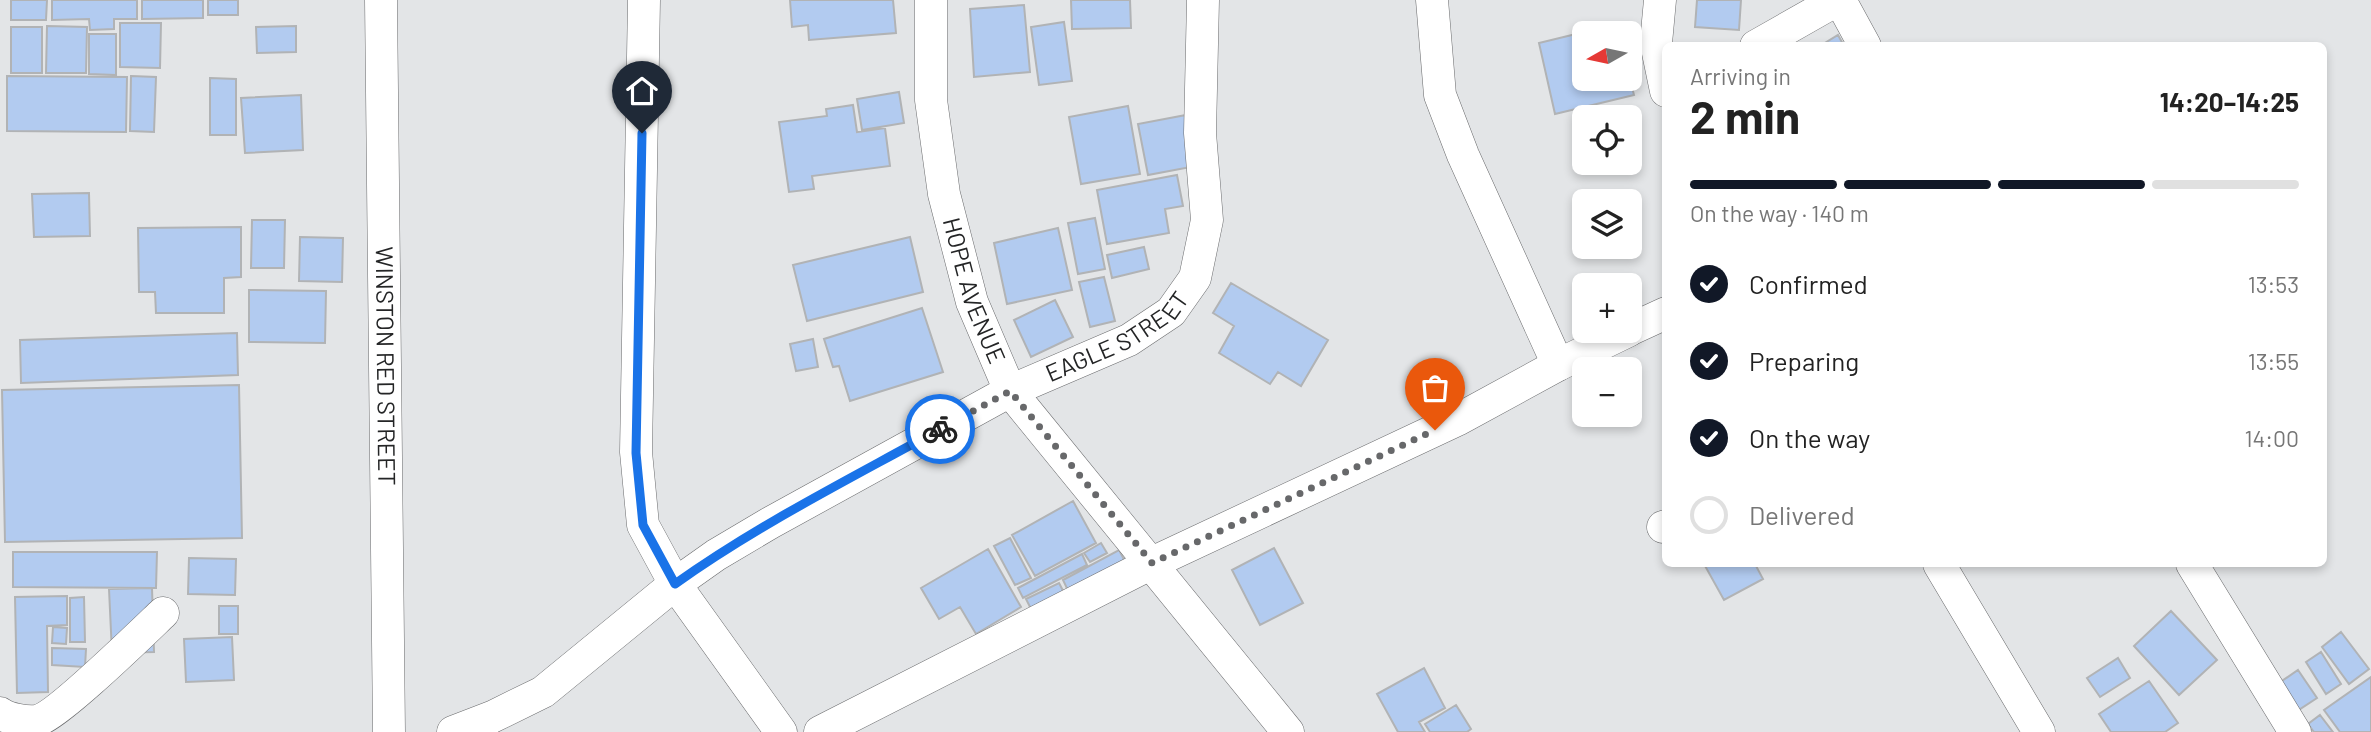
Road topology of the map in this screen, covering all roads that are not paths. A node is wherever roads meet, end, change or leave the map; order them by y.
1 (381, 0) edge
2 (645, 0) edge
3 (931, 0) edge
4 (1203, 0) edge
5 (1432, 0) edge
6 (1660, 0) edge
7 (1839, 0) edge
8 (1763, 42) edge
9 (1863, 42) edge
10 (1662, 72) edge
11 (1662, 315) edge
12 (1642, 325) edge
13 (1604, 343) edge
14 (1558, 365) junction
15 (1010, 391) junction
16 (1152, 563) junction
17 (1945, 567) edge
18 (2194, 567) edge
19 (675, 584) junction
20 (163, 614) dead end
21 (0, 713) edge
22 (389, 732) edge
23 (453, 732) edge
24 (781, 732) edge
25 (820, 732) edge
26 (1288, 732) edge
27 (2039, 732) edge
28 (2295, 732) edge

1 - 22 street, WINSTON RED STREET
2 - 19 street
3 - 15 street, HOPE AVENUE
4 - 15 street, EAGLE STREET
5 - 14 street
6 - 10 street
7 - 8 street
7 - 9 street
11 - 12 street
13 - 14 street
14 - 16 street
15 - 16 street, HOPE AVENUE
15 - 19 street, EAGLE STREET
16 - 25 street
16 - 26 street, HOPE AVENUE
17 - 27 street
18 - 28 street
19 - 23 street, EAGLE STREET
19 - 24 street
20 - 21 street

